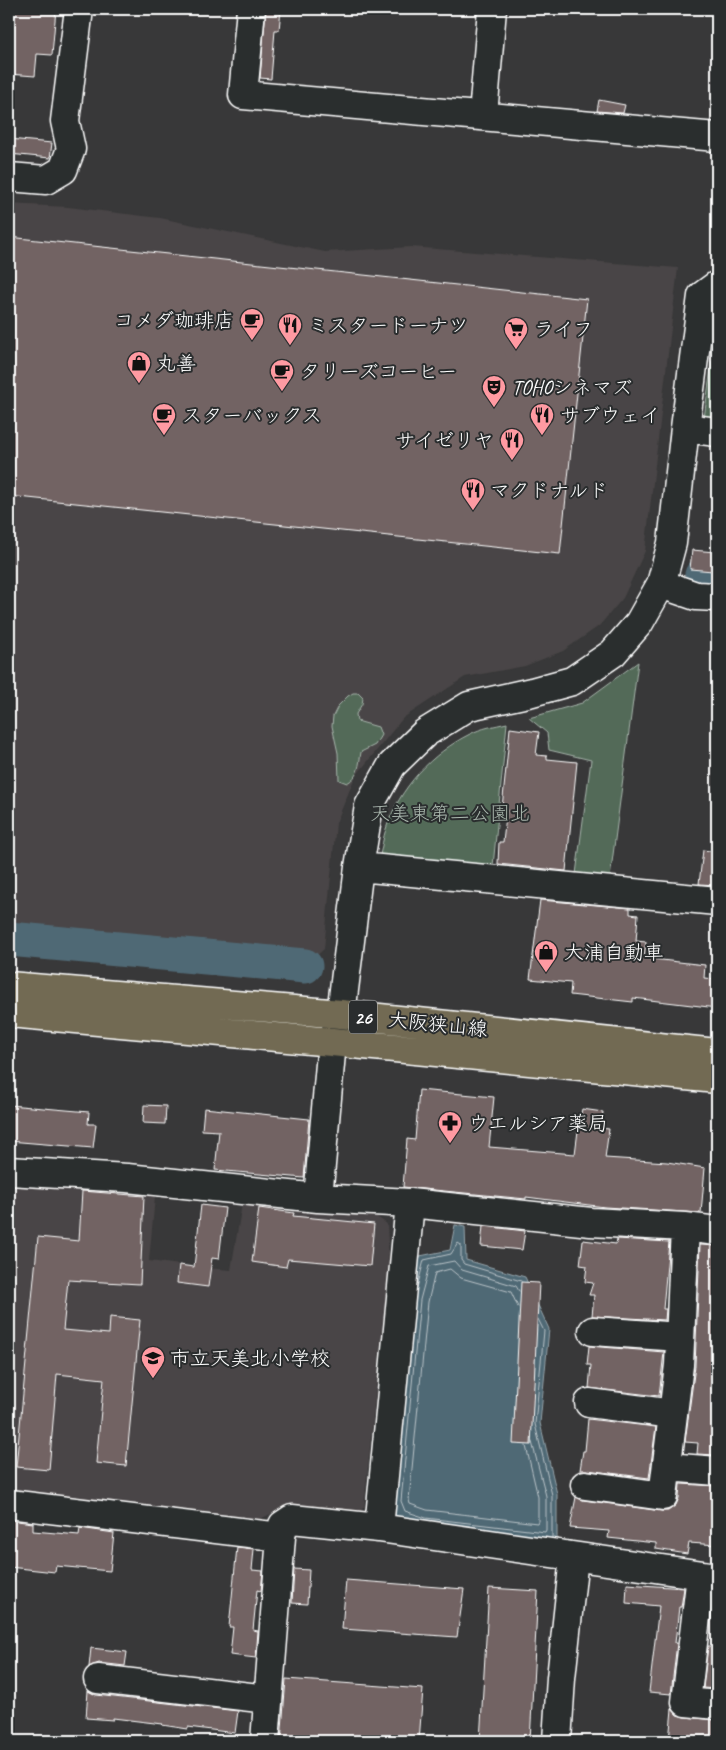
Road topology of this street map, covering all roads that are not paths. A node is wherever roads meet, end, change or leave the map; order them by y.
1 (79, 9) edge
2 (251, 9) edge
3 (492, 9) edge
4 (483, 115) junction
5 (717, 137) edge
6 (9, 177) edge
7 (717, 278) edge
8 (685, 428) junction
9 (717, 432) edge
10 (661, 584) junction
11 (717, 597) edge
12 (359, 867) junction
13 (717, 901) edge
14 (9, 986) edge
15 (9, 1013) edge
16 (341, 1014) junction
17 (332, 1042) junction
18 (717, 1053) edge
19 (717, 1079) edge
20 (9, 1171) edge
21 (318, 1198) junction
22 (410, 1203) junction
23 (685, 1227) junction
24 (717, 1231) edge
25 (593, 1331) dead end
26 (680, 1337) junction
27 (589, 1403) dead end
28 (673, 1414) junction
29 (667, 1467) junction
30 (717, 1472) edge
31 (585, 1485) dead end
32 (9, 1504) edge
33 (379, 1528) junction
34 (281, 1537) junction
35 (574, 1557) junction
36 (709, 1576) edge
37 (98, 1679) dead end
38 (268, 1699) junction
39 (717, 1705) edge
40 (265, 1741) edge
41 (556, 1741) edge

1 - 6 street
2 - 4 street
3 - 4 street
4 - 5 street
7 - 8 street
8 - 9 street
8 - 10 street
10 - 11 street
10 - 12 street
12 - 13 street
12 - 16 street
14 - 16 main road, 大阪狭山線 / 26
15 - 17 main road, 大阪狭山線 / 26
16 - 17 street
16 - 18 main road, 大阪狭山線 / 26
17 - 19 main road, 大阪狭山線 / 26
17 - 21 street
20 - 21 street
21 - 22 street
22 - 23 street
22 - 33 street
23 - 24 street
23 - 26 street
25 - 26 street
26 - 28 street
27 - 28 street
28 - 29 street
29 - 30 street
29 - 31 street
32 - 34 street
33 - 34 street
33 - 35 street
34 - 38 street
35 - 36 street
35 - 41 street
36 - 39 street
37 - 38 street
38 - 40 street

